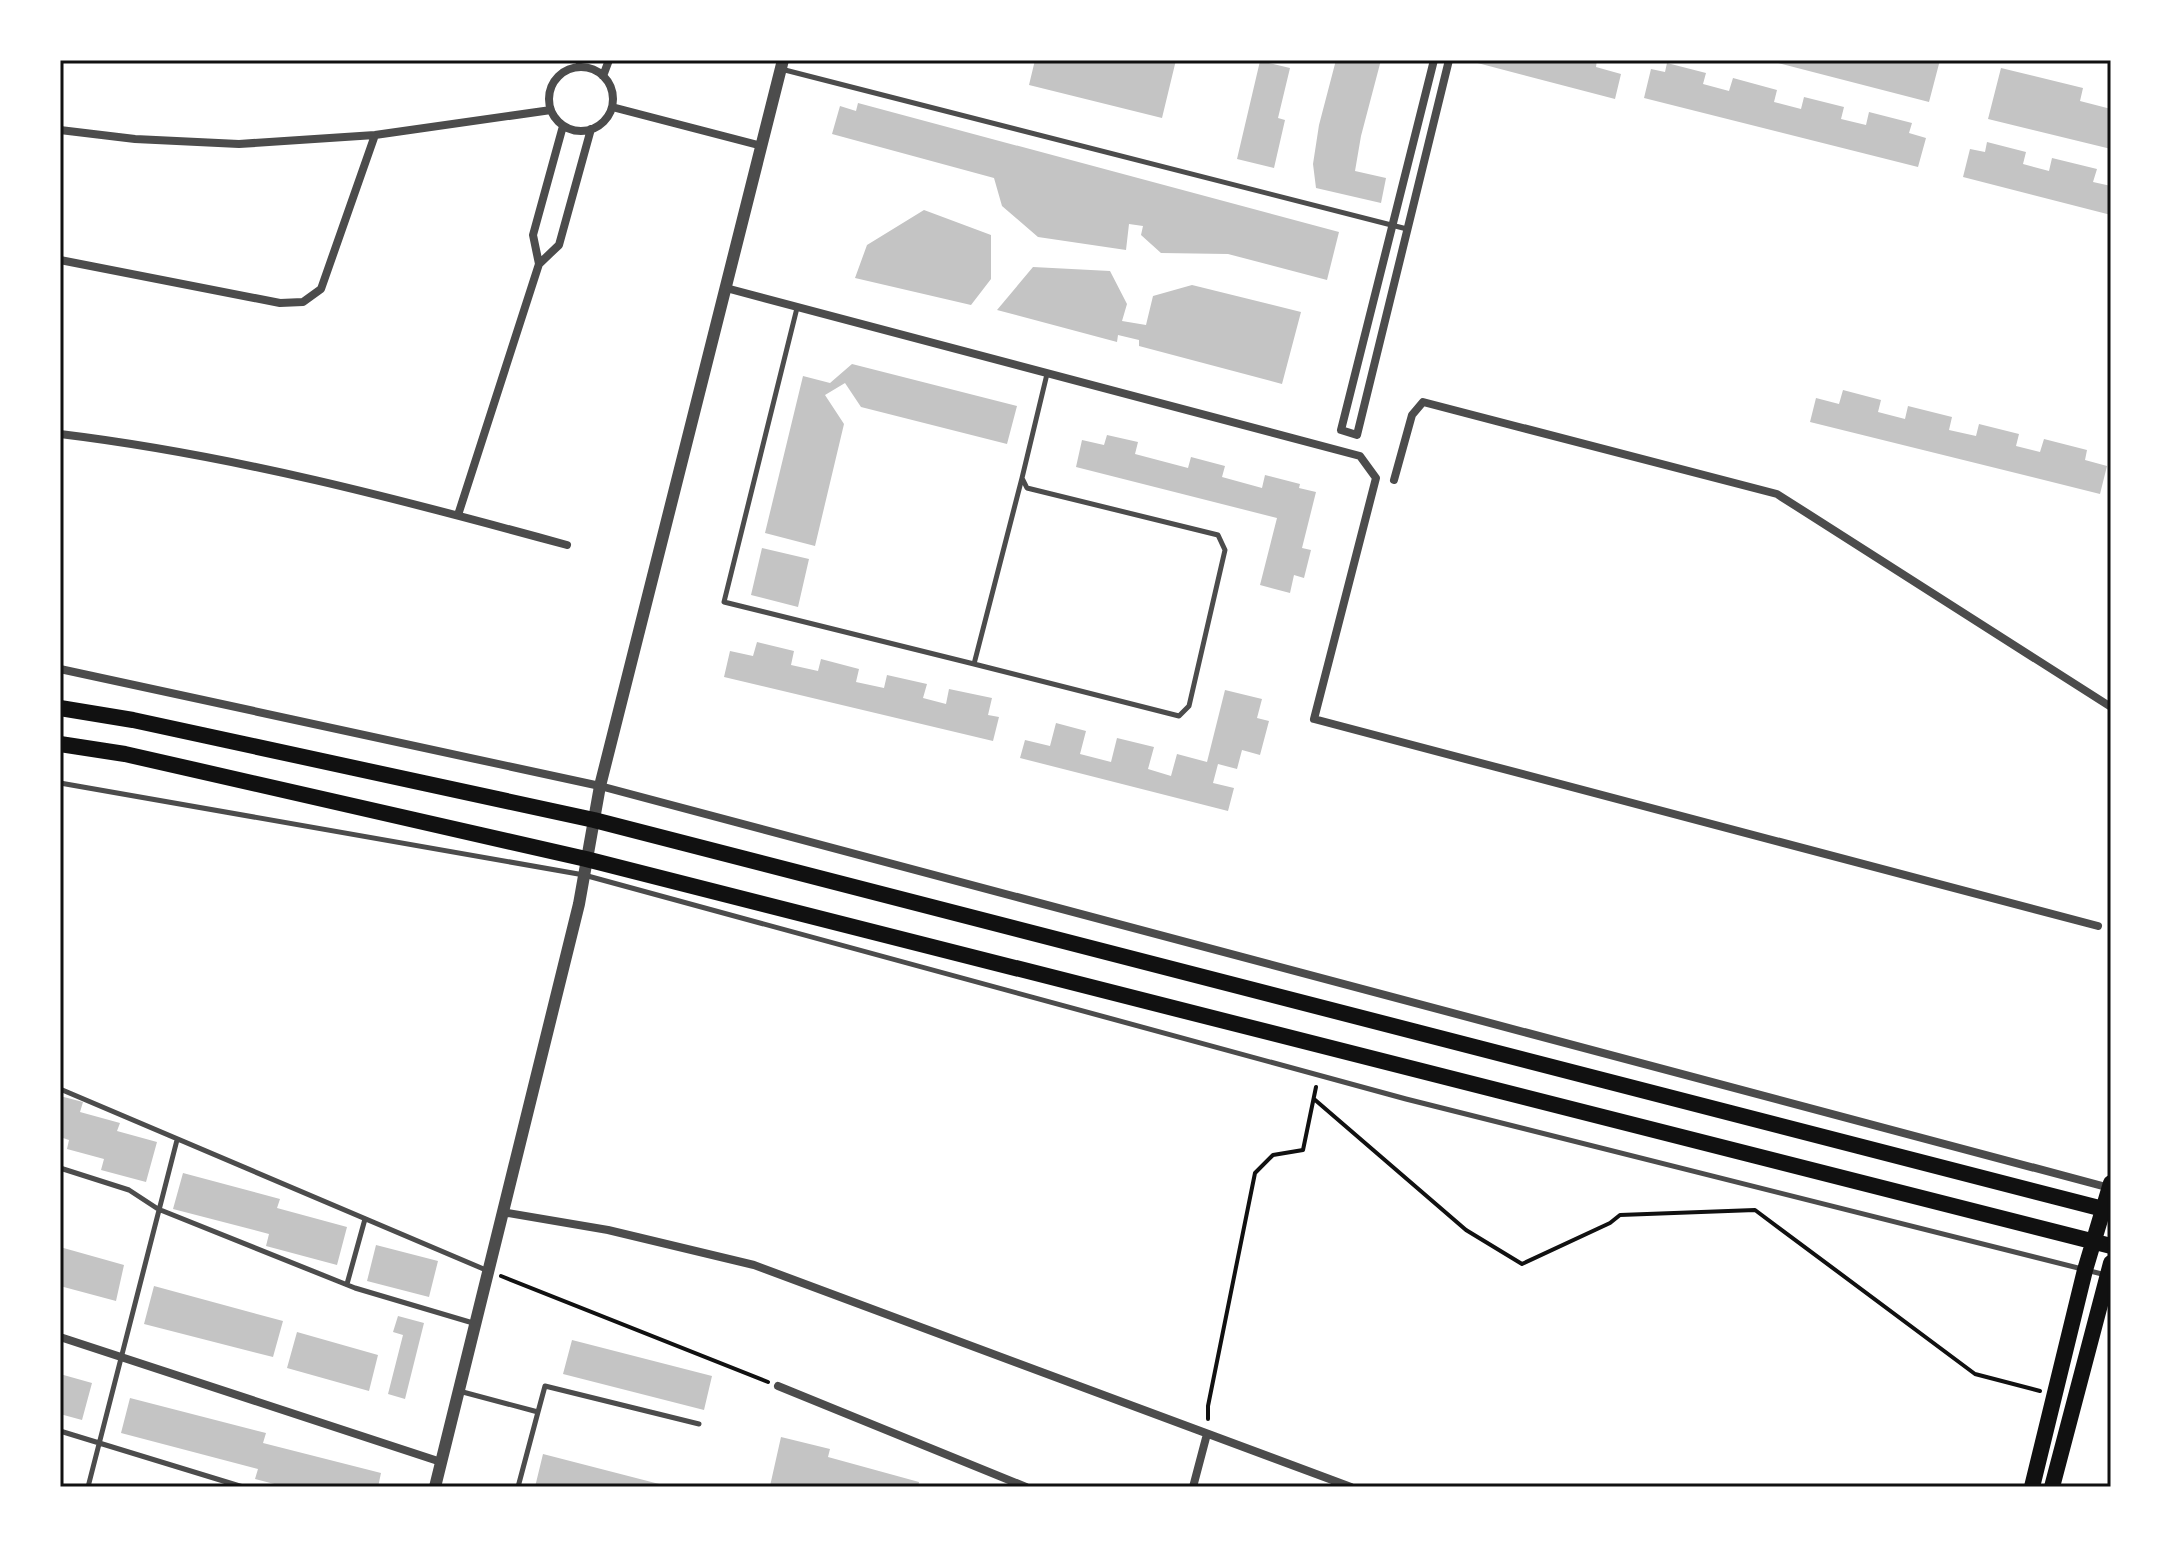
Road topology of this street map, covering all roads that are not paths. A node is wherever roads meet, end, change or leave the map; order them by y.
1 (609, 60) edge
2 (1434, 60) edge
3 (1449, 60) edge
4 (578, 64) edge
5 (782, 64) edge
6 (603, 76) junction
7 (612, 107) junction
8 (551, 110) junction
9 (563, 126) junction
10 (591, 129) junction
11 (60, 130) edge
12 (375, 135) junction
13 (762, 146) junction
14 (1393, 226) junction
15 (1408, 229) junction
16 (60, 260) edge
17 (539, 264) junction
18 (726, 288) junction
19 (797, 308) junction
20 (1047, 374) junction
21 (60, 434) edge
22 (1022, 478) junction
23 (1394, 480) dead end
24 (458, 515) junction
25 (567, 545) dead end
26 (974, 664) junction
27 (60, 669) edge
28 (2111, 707) edge
29 (60, 708) edge
30 (60, 744) edge
31 (60, 783) edge
32 (600, 786) junction
33 (594, 820) junction
34 (585, 867) junction
35 (2098, 926) dead end
36 (60, 1089) edge
37 (177, 1140) junction
38 (60, 1168) edge
39 (2111, 1186) edge
40 (158, 1209) junction
41 (2107, 1210) edge
42 (501, 1212) junction
43 (365, 1219) junction
44 (2094, 1241) junction
45 (2111, 1246) edge
46 (487, 1270) junction
47 (2085, 1270) junction
48 (2110, 1272) edge
49 (347, 1284) junction
50 (474, 1323) junction
51 (60, 1337) edge
52 (120, 1357) junction
53 (778, 1386) road end
54 (458, 1391) junction
55 (538, 1412) junction
56 (699, 1424) dead end
57 (60, 1431) edge
58 (1207, 1434) junction
59 (99, 1442) junction
60 (441, 1462) junction
61 (88, 1487) edge
62 (243, 1487) edge
63 (435, 1487) edge
64 (518, 1487) edge
65 (1026, 1487) edge
66 (1193, 1487) edge
67 (1351, 1487) edge
68 (2032, 1487) edge
69 (2052, 1487) edge

1 - 6 street
2 - 14 street
3 - 15 street
4 - 6 street
4 - 8 street
5 - 13 street
5 - 14 lane
6 - 7 street
7 - 10 street
7 - 13 street
8 - 9 street
8 - 12 street
9 - 10 street
9 - 17 street
10 - 17 street
11 - 12 street
12 - 16 street
13 - 18 street
14 - 15 lane
14 - 15 street
17 - 24 street
18 - 19 street
18 - 32 street
19 - 20 street
19 - 26 lane
20 - 22 lane
20 - 35 street
21 - 24 street
22 - 26 lane
22 - 26 lane
23 - 28 street
24 - 25 street
27 - 32 street
29 - 33 main road
30 - 34 main road
31 - 34 lane
32 - 33 street
32 - 39 street
33 - 34 street
33 - 41 main road
34 - 42 street
34 - 44 main road
34 - 47 lane
36 - 37 lane
37 - 40 lane
37 - 43 lane
38 - 40 lane
39 - 41 main road
40 - 49 lane
40 - 52 lane
41 - 44 main road
42 - 46 street
42 - 58 street
43 - 46 lane
43 - 49 lane
44 - 45 main road
44 - 47 main road
46 - 50 street
47 - 48 lane
47 - 68 main road
48 - 69 main road
49 - 50 lane
50 - 54 street
51 - 52 street
52 - 59 lane
52 - 60 street
53 - 65 street
54 - 55 lane
54 - 60 street
55 - 56 lane
55 - 64 lane
57 - 59 lane
58 - 66 street
58 - 67 street
59 - 61 lane
59 - 62 lane
60 - 63 street

